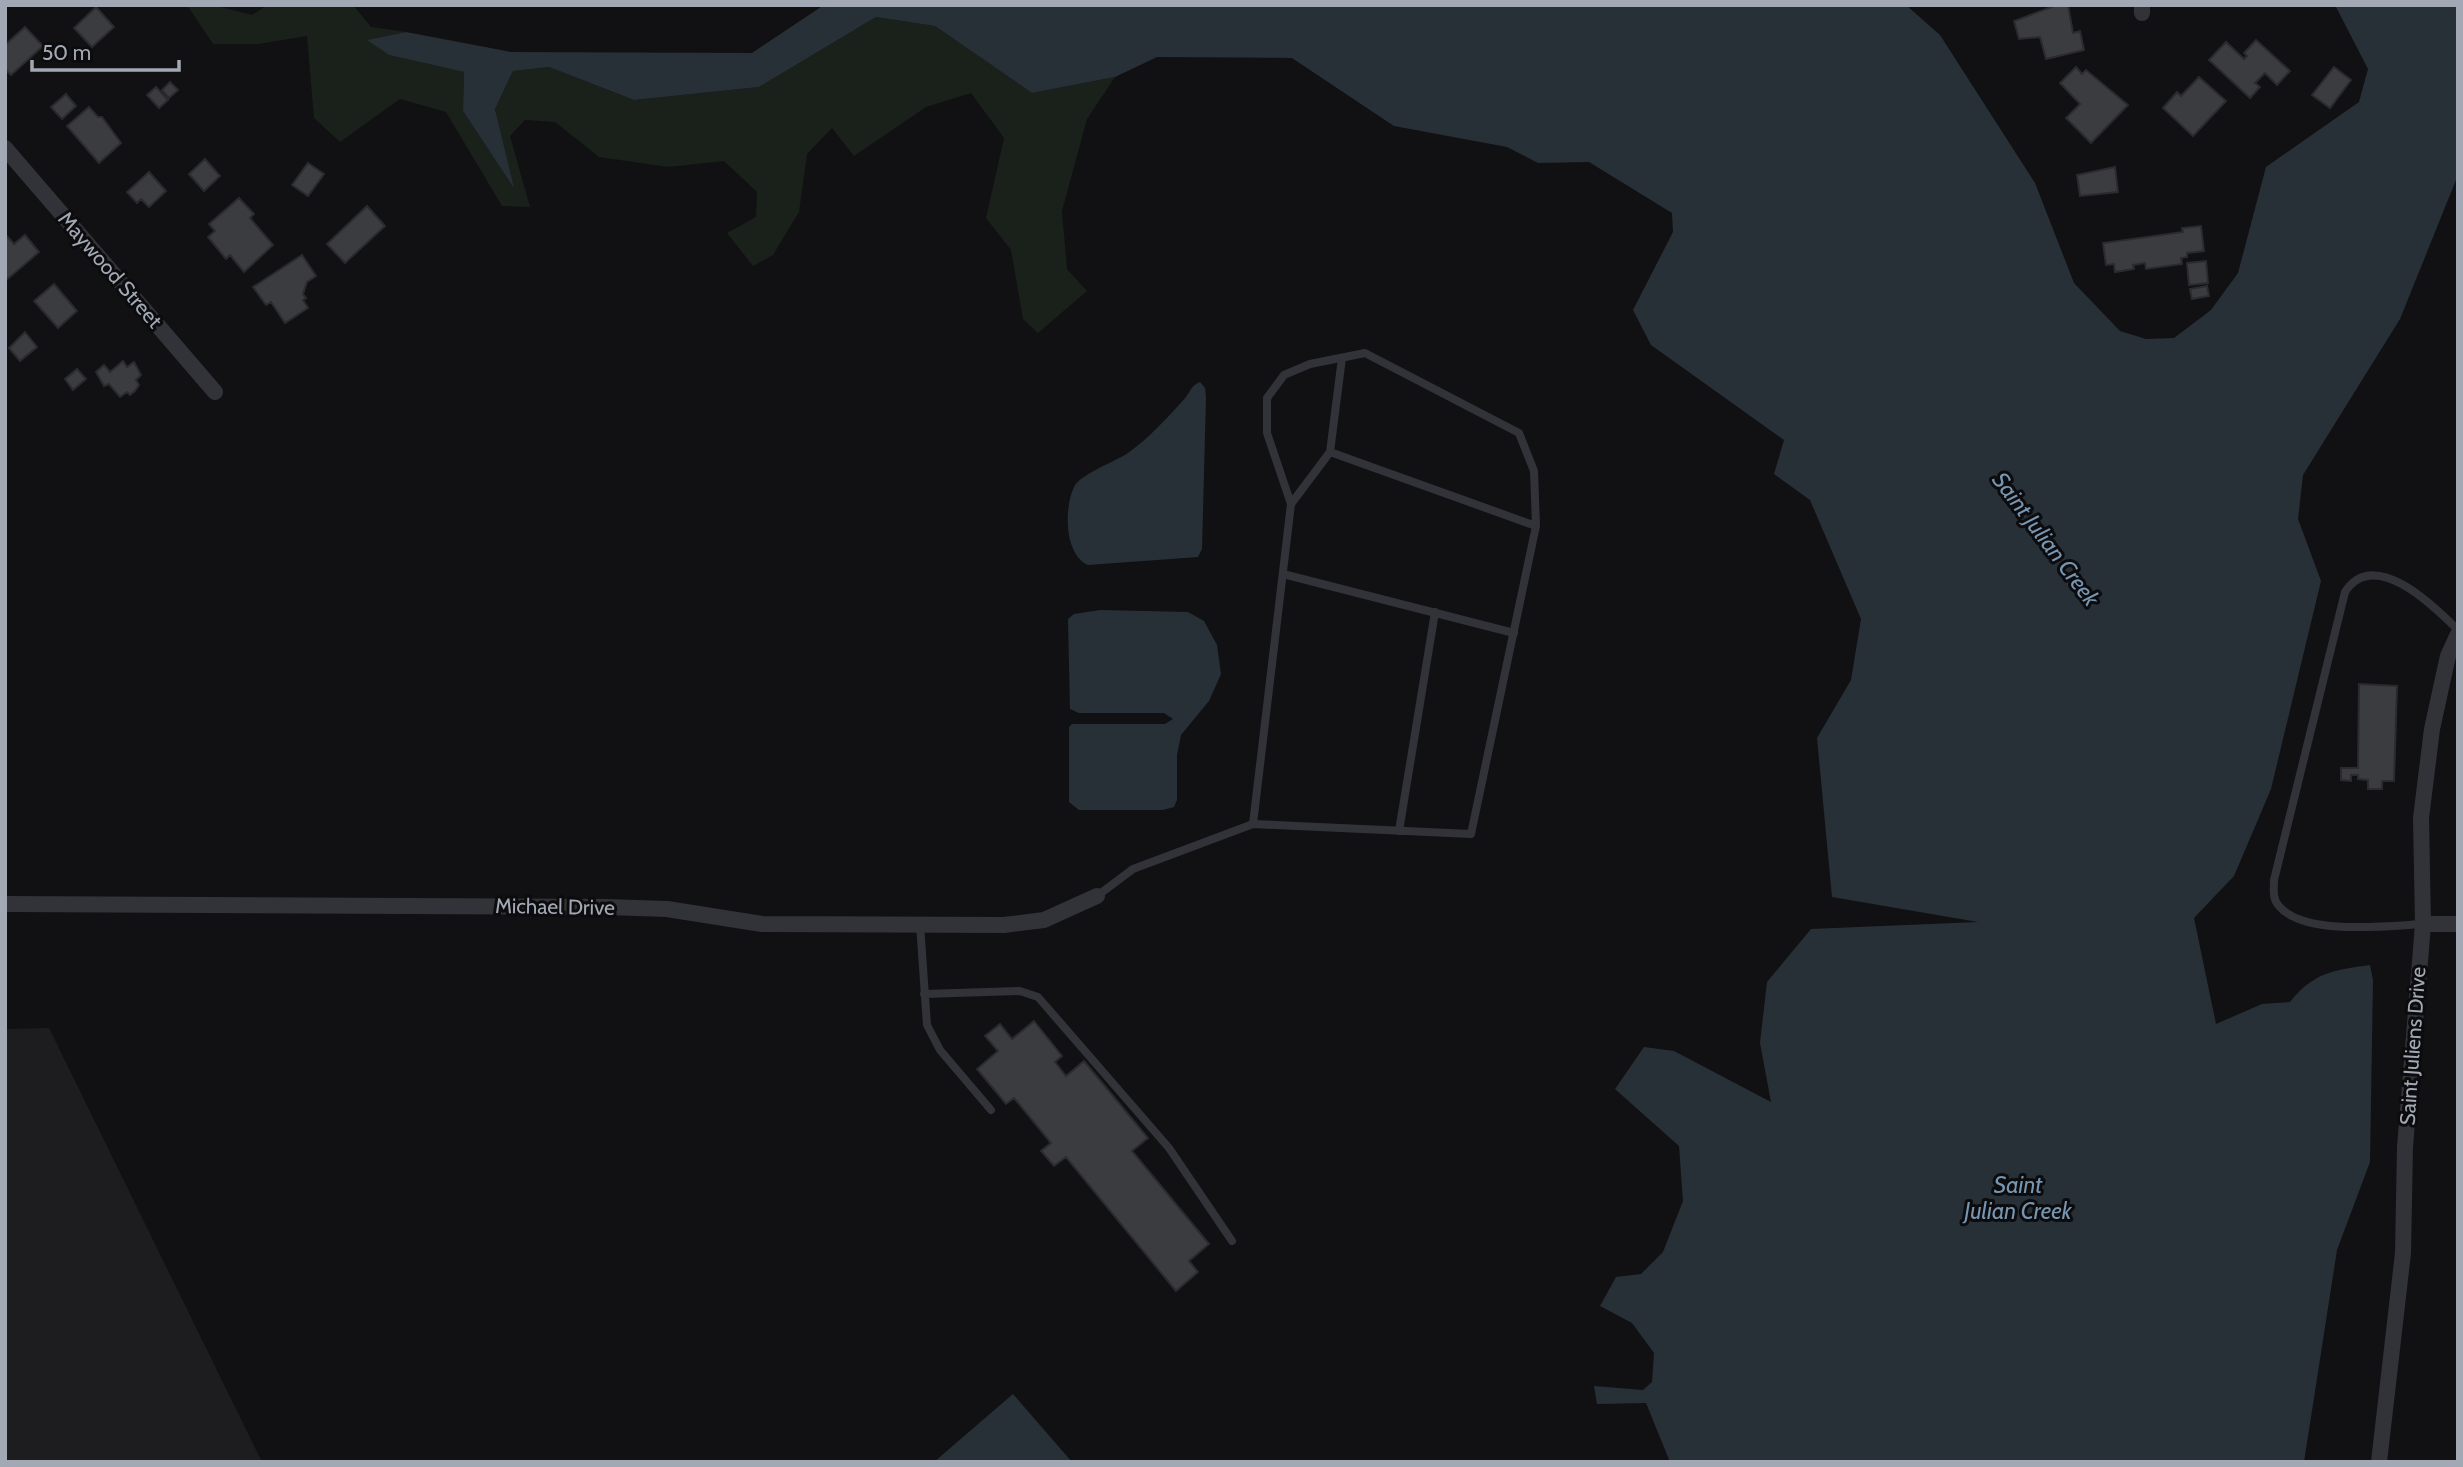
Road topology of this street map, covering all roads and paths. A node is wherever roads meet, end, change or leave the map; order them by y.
1 (5, 148) edge
2 (1342, 358) junction
3 (215, 392) dead end
4 (1330, 452) junction
5 (1291, 504) junction
6 (1536, 526) junction
7 (1283, 574) junction
8 (1435, 612) junction
9 (2458, 632) edge
10 (1514, 633) junction
11 (1253, 824) junction
12 (1399, 831) junction
13 (1097, 896) joint
14 (5, 904) edge
15 (2423, 924) junction
16 (2458, 924) edge
17 (920, 925) junction
18 (924, 994) junction
19 (991, 1110) dead end
20 (1232, 1241) dead end
21 (2379, 1462) edge

1 - 3 street, Maywood Street
2 - 4 lane
2 - 5 lane
2 - 6 lane
4 - 5 lane
4 - 6 lane
5 - 7 lane
6 - 10 lane
7 - 8 lane
7 - 11 lane
8 - 10 lane
8 - 12 lane
9 - 15 street, Saint Juliens Drive
9 - 15 lane
10 - 12 lane
11 - 12 lane
11 - 13 lane
13 - 17 street, Michael Drive
14 - 17 street, Michael Drive
15 - 16 street
15 - 21 street, Saint Juliens Drive
17 - 18 lane
18 - 19 lane
18 - 20 lane

